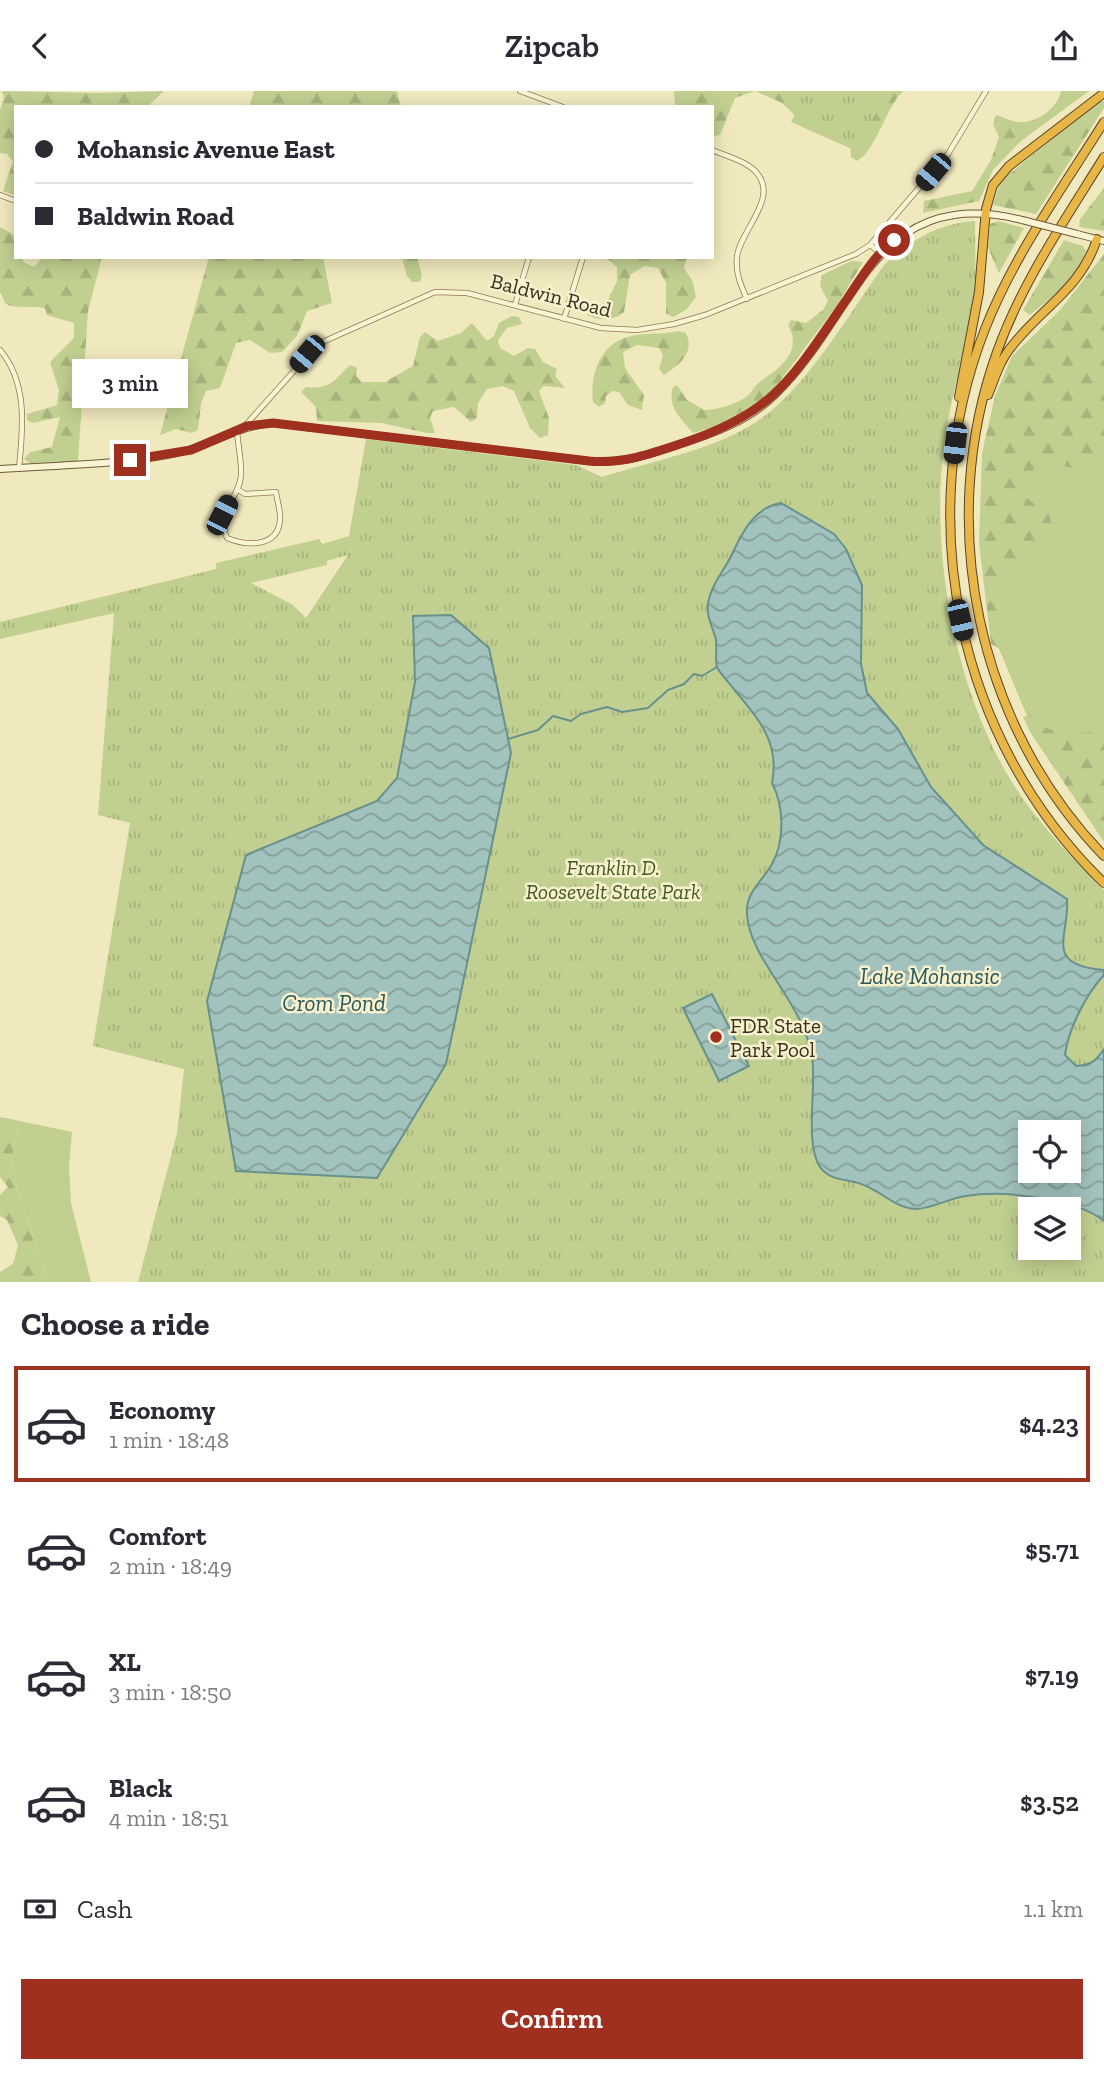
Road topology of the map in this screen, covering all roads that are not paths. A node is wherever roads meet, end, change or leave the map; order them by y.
1 (520, 91) edge
2 (986, 91) edge
3 (1104, 93) edge
4 (558, 105) edge
5 (1104, 122) edge
6 (714, 151) edge
7 (1104, 157) edge
8 (985, 213) junction
9 (888, 225) junction
10 (899, 237) junction
11 (1100, 240) edge
12 (870, 245) junction
13 (880, 253) junction
14 (529, 259) edge
15 (582, 259) edge
16 (747, 299) junction
17 (515, 305) junction
18 (564, 319) junction
19 (0, 350) edge
20 (976, 428) junction
21 (240, 430) junction
22 (953, 463) junction
23 (19, 468) junction
24 (0, 469) edge
25 (237, 489) junction
26 (1104, 856) edge
27 (1104, 883) edge

1 - 4 street
2 - 9 street
3 - 8 highway
5 - 22 highway
6 - 16 street
7 - 20 highway
8 - 10 street
8 - 11 street, bridge
8 - 22 highway
9 - 10 street
9 - 12 street
10 - 13 street
11 - 20 highway
12 - 13 street
12 - 16 street, Baldwin Road
13 - 21 street
14 - 17 street
15 - 18 street
16 - 18 street, Baldwin Road
17 - 18 street, Baldwin Road
17 - 21 street, Baldwin Road
19 - 23 street
20 - 26 highway
21 - 23 street, Baldwin Road
21 - 25 street
22 - 27 highway
23 - 24 street, Baldwin Road
25 - 25 street

